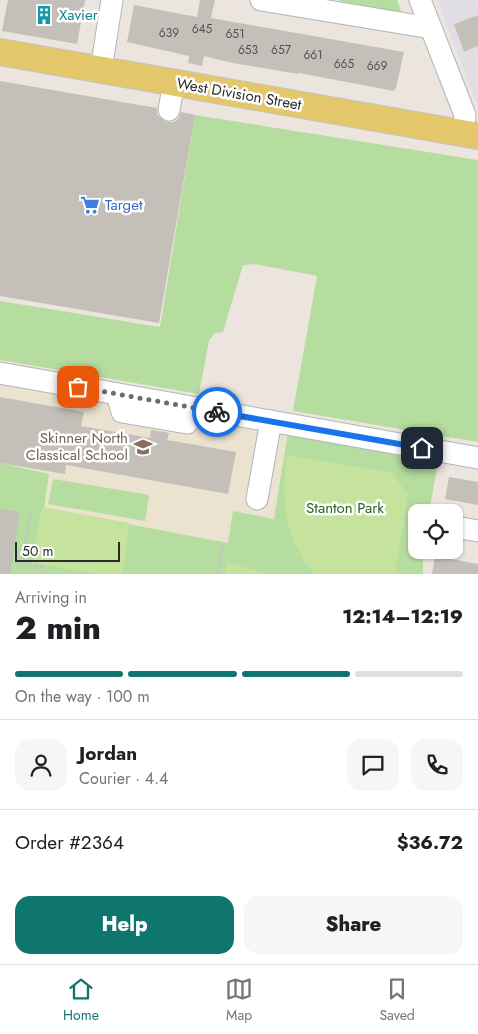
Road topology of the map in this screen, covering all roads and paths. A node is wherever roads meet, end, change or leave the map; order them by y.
1 (112, 0) edge
2 (261, 0) edge
3 (420, 0) edge
4 (321, 5) edge
5 (431, 28) junction
6 (0, 52) edge
7 (101, 70) junction
8 (174, 82) junction
9 (169, 110) dead end
10 (470, 134) edge
11 (0, 374) edge
12 (271, 421) junction
13 (478, 458) edge
14 (258, 499) dead end
15 (30, 512) dead end
16 (463, 528) edge
17 (478, 531) edge
18 (223, 545) dead end
19 (42, 574) edge
20 (218, 574) edge

1 - 7 street
2 - 4 street
3 - 5 street
4 - 5 street
5 - 10 street
6 - 7 main road, West Division Street
7 - 8 main road, West Division Street
8 - 9 street
8 - 10 main road, West Division Street
11 - 12 street
12 - 13 street
12 - 14 street
15 - 19 path
16 - 17 street
18 - 20 path

